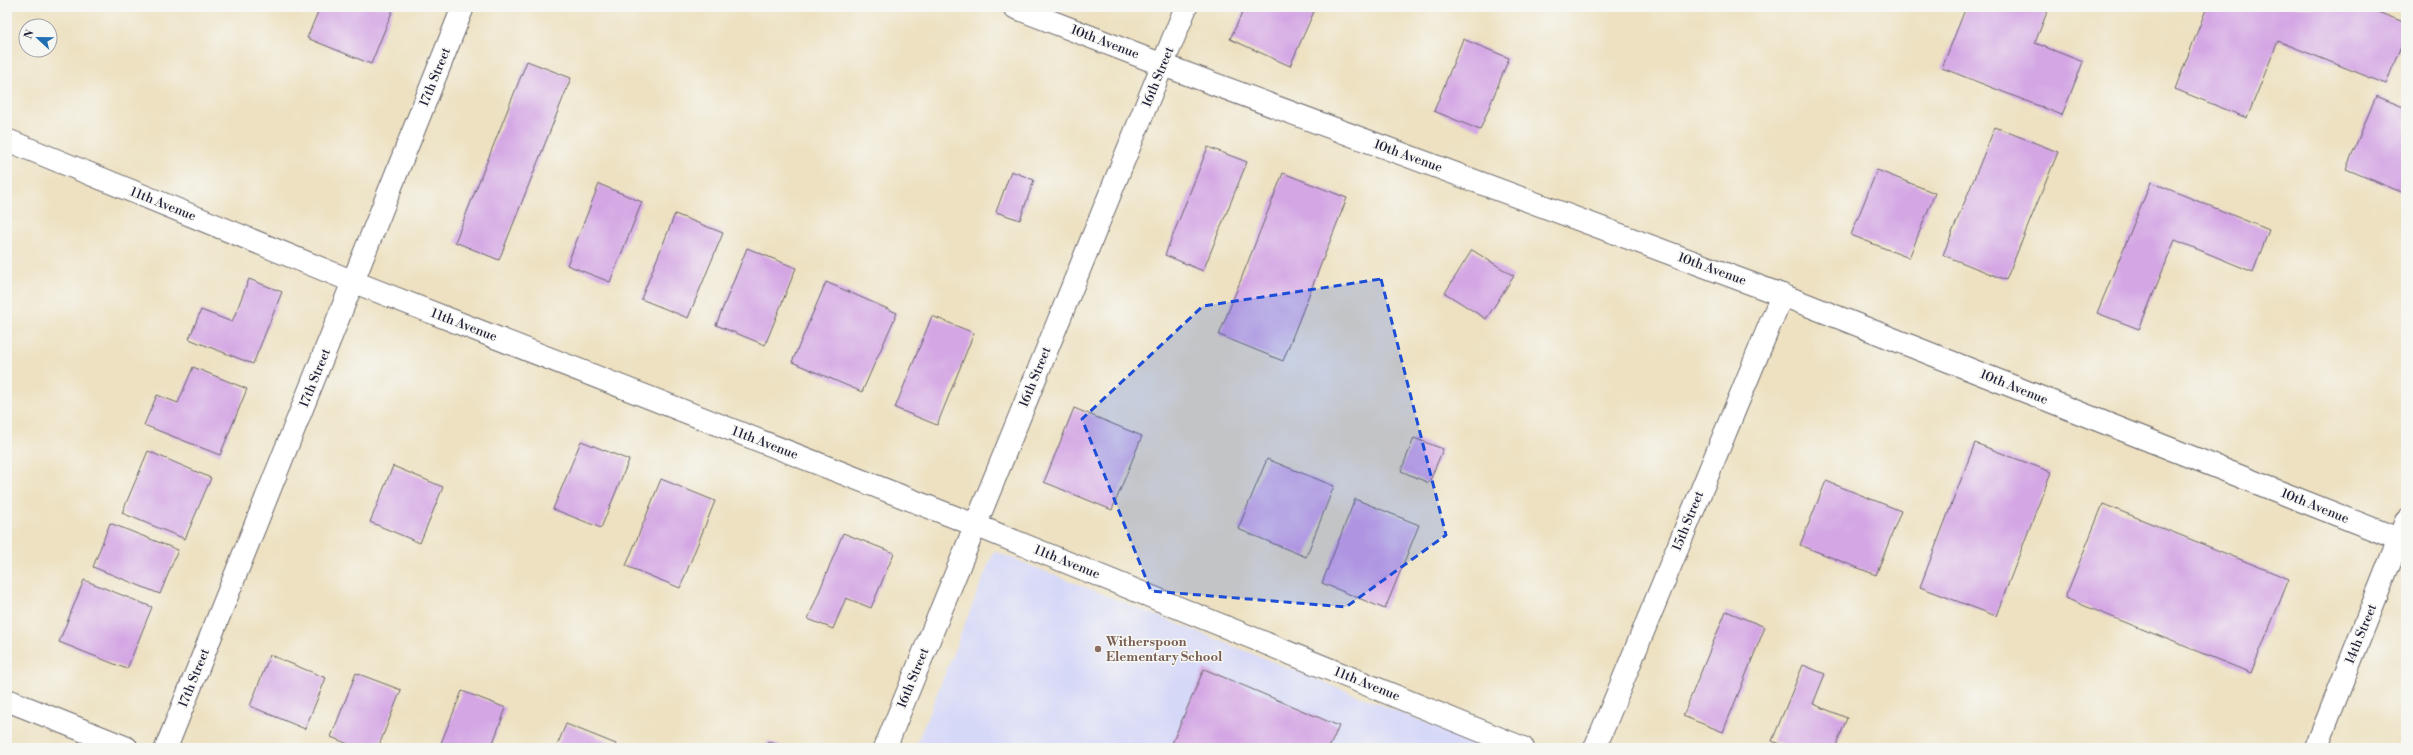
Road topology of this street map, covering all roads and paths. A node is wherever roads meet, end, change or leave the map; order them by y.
1 (463, 7) edge
2 (1014, 7) edge
3 (1186, 7) edge
4 (1163, 65) junction
5 (7, 140) edge
6 (354, 282) junction
7 (1782, 295) junction
8 (975, 525) junction
9 (2404, 534) edge
10 (7, 700) edge
11 (127, 748) edge
12 (166, 748) edge
13 (885, 748) edge
14 (1523, 748) edge
15 (1595, 748) edge
16 (2316, 748) edge

1 - 6 street, 17th Street
2 - 4 street, 10th Avenue
3 - 4 street, 16th Street
4 - 7 street, 10th Avenue
4 - 8 street, 16th Street
5 - 6 street, 11th Avenue
6 - 8 street, 11th Avenue
6 - 12 street, 17th Street
7 - 9 street, 10th Avenue
7 - 15 street, 15th Street
8 - 13 street, 16th Street
8 - 14 street, 11th Avenue
9 - 16 street, 14th Street
10 - 11 street

